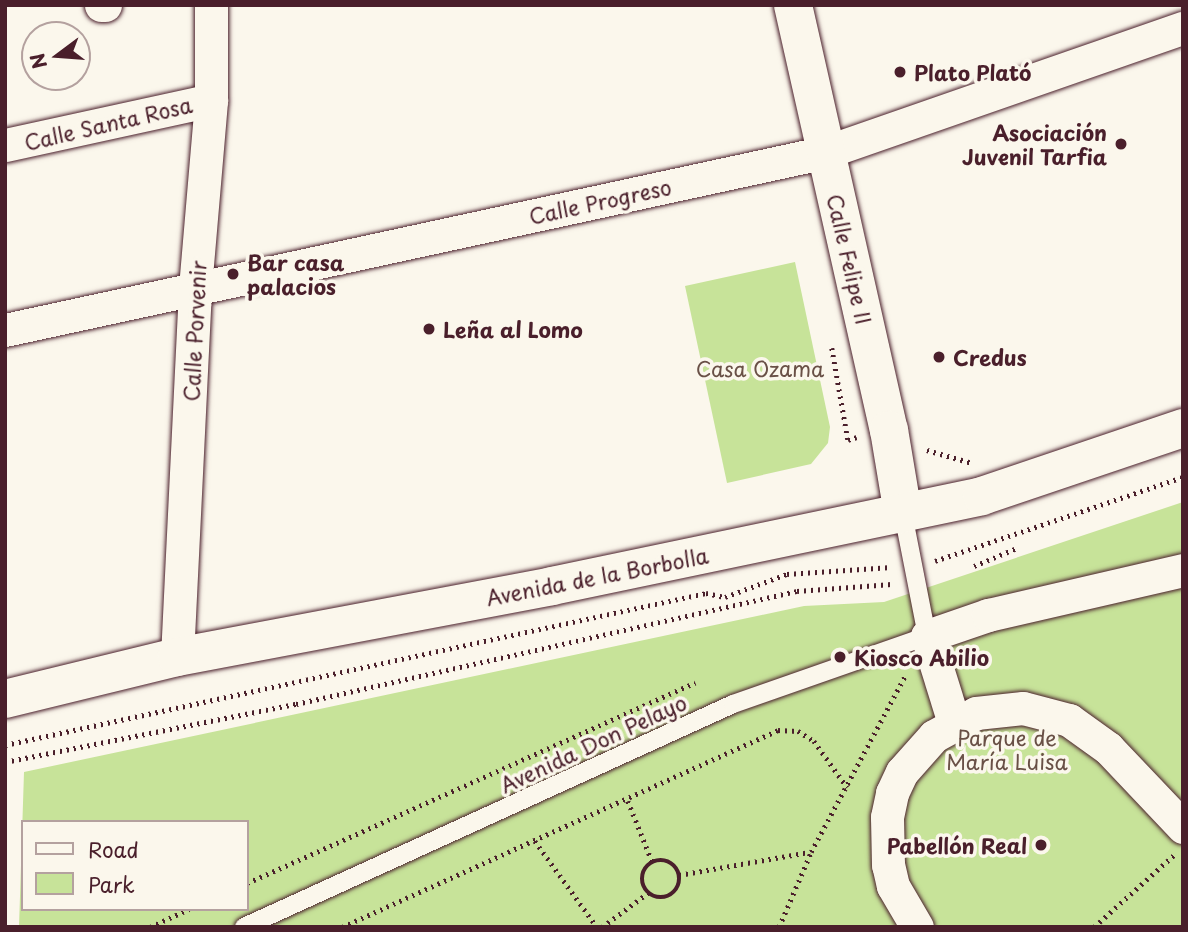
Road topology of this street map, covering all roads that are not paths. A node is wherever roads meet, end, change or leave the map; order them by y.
1 (211, 5) edge
2 (793, 5) edge
3 (1183, 28) edge
4 (211, 100) junction
5 (5, 145) edge
6 (826, 152) junction
7 (195, 288) junction
8 (5, 330) edge
9 (1183, 429) edge
10 (903, 514) junction
11 (1183, 570) edge
12 (927, 636) junction
13 (177, 657) junction
14 (5, 699) edge
15 (954, 723) junction
16 (1183, 827) edge
17 (244, 927) edge
18 (917, 927) edge

1 - 4 street, Calle Porvenir
2 - 6 main road, Calle Felipe II
3 - 6 street, Calle Progreso
4 - 5 street, Calle Santa Rosa
4 - 7 street, Calle Porvenir
6 - 7 street, Calle Progreso
6 - 10 main road, Calle Felipe II
7 - 8 street, Calle Progreso
7 - 13 street, Calle Porvenir
9 - 10 main road, Avenida de la Borbolla
10 - 12 lane
10 - 13 main road, Avenida de la Borbolla
11 - 12 street
12 - 15 street
12 - 17 lane, Avenida Don Pelayo
13 - 14 main road, Avenida de la Borbolla
15 - 16 street
15 - 18 street

